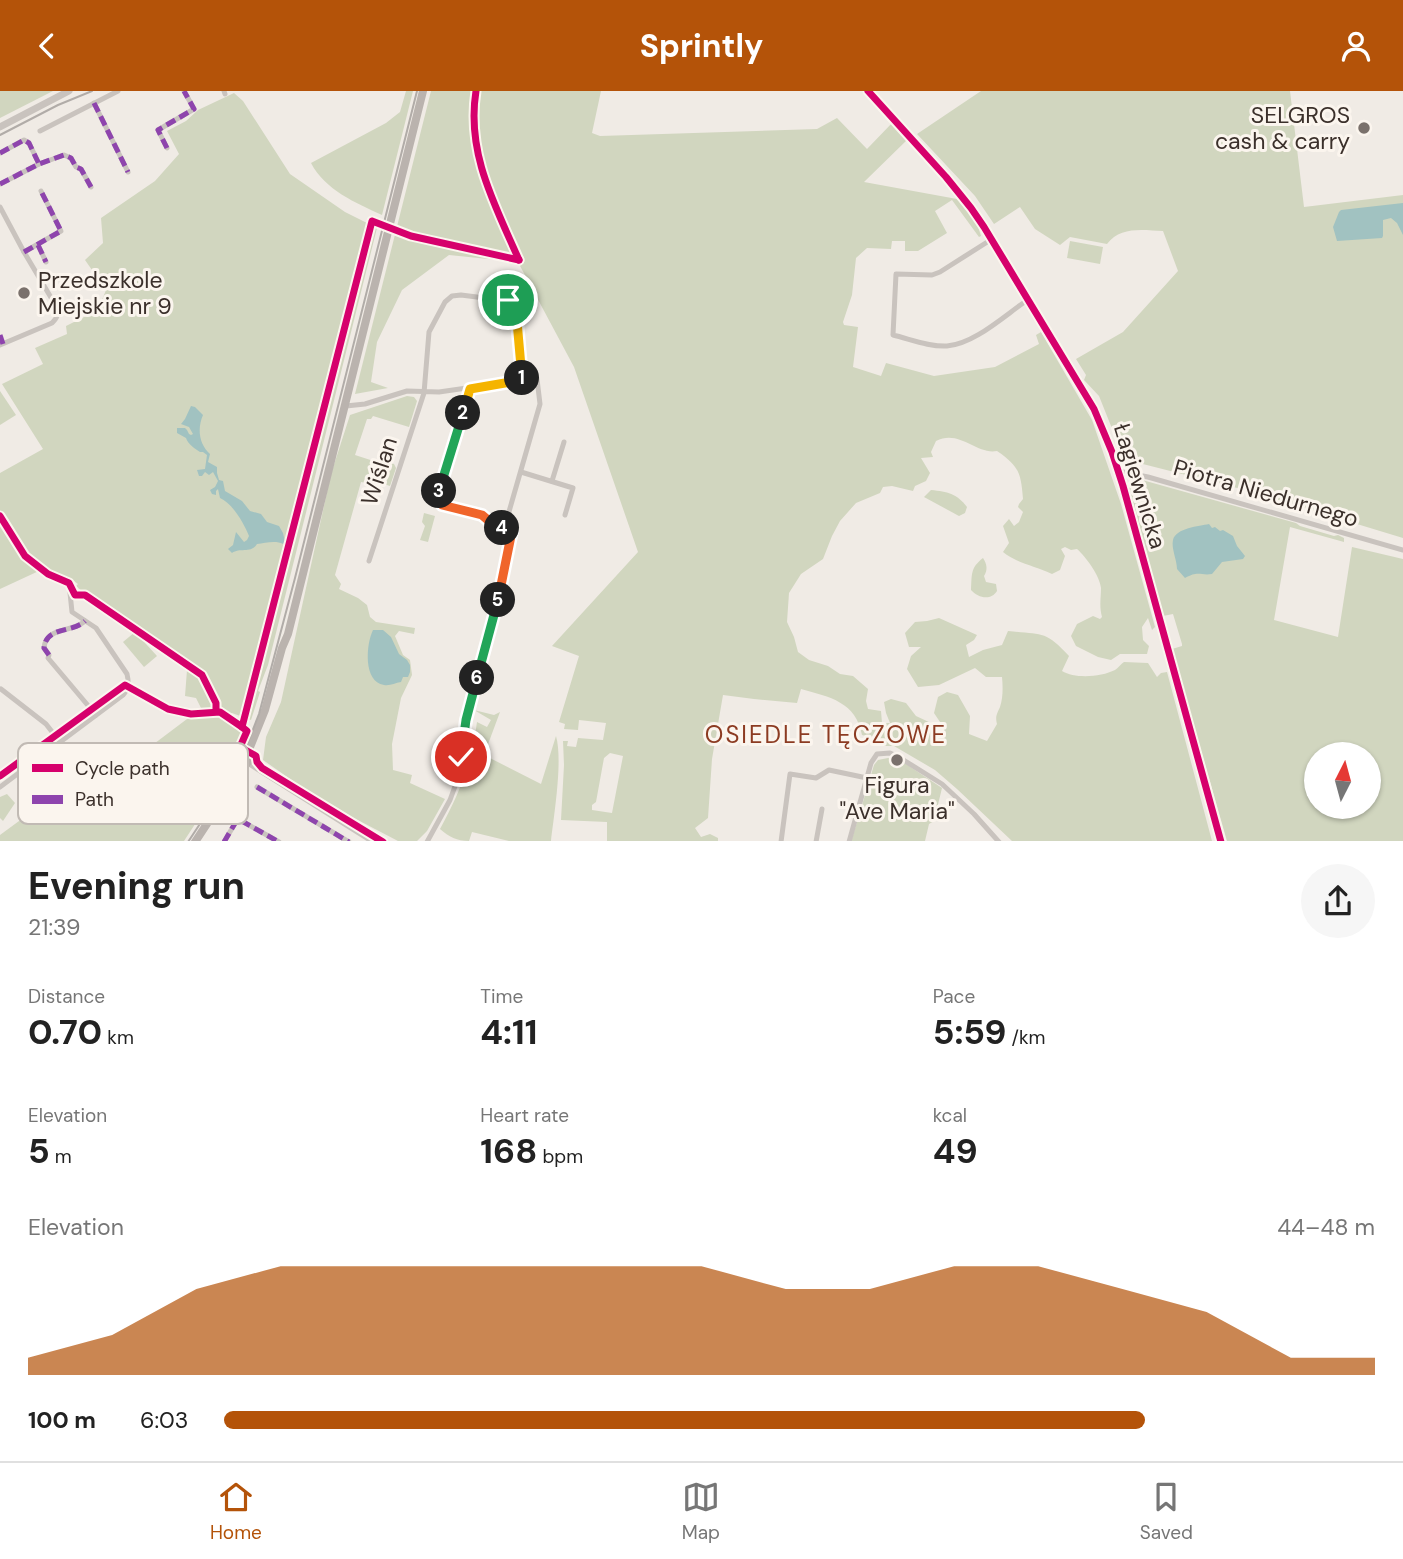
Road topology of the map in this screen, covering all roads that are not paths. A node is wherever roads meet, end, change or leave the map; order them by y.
1 (69, 91) edge
2 (118, 91) edge
3 (184, 91) edge
4 (423, 91) edge
5 (868, 91) edge
6 (94, 103) junction
7 (0, 127) edge
8 (40, 131) dead end
9 (167, 148) dead end
10 (0, 153) edge
11 (39, 164) junction
12 (128, 172) dead end
13 (0, 184) edge
14 (91, 187) dead end
15 (41, 191) dead end
16 (0, 207) edge
17 (2, 218) edge
18 (992, 239) junction
19 (38, 245) junction
20 (24, 252) junction
21 (46, 262) dead end
22 (1029, 299) junction
23 (0, 335) edge
24 (2, 344) edge
25 (537, 379) dead end
26 (470, 389) junction
27 (424, 393) junction
28 (346, 405) junction
29 (564, 442) dead end
30 (1118, 471) junction
31 (521, 472) junction
32 (552, 481) junction
33 (565, 515) dead end
34 (504, 529) junction
35 (1403, 550) edge
36 (369, 561) dead end
37 (69, 583) dead end
38 (85, 621) junction
39 (1, 689) edge
40 (96, 715) junction
41 (60, 742) joint
42 (248, 759) edge
43 (248, 763) edge
44 (18, 774) edge
45 (867, 778) junction
46 (0, 787) edge
47 (257, 787) dead end
48 (285, 787) junction
49 (278, 799) junction
50 (822, 809) dead end
51 (206, 824) edge
52 (235, 824) edge
53 (247, 824) edge
54 (196, 841) edge
55 (225, 841) edge
56 (277, 841) edge
57 (347, 841) edge
58 (372, 841) edge
59 (428, 841) edge
60 (781, 841) edge
61 (816, 841) edge
62 (849, 841) edge
63 (998, 841) edge
64 (1221, 841) edge

1 - 7 street
2 - 6 street
3 - 9 street
4 - 28 main road
5 - 18 street, Łagiewnicka
6 - 8 street
6 - 12 street
10 - 11 street
11 - 13 street
11 - 14 street
15 - 19 street
16 - 17 street
17 - 20 street
18 - 22 street, Łagiewnicka
18 - 22 street
19 - 20 street
19 - 21 street
20 - 24 street
22 - 30 street, Łagiewnicka
23 - 24 street
25 - 31 street
26 - 27 street
26 - 27 street, Wiślan
26 - 34 street
27 - 28 street
27 - 36 street, Wiślan
28 - 42 main road
29 - 32 street
30 - 35 street, Piotra Niedurnego
30 - 64 street, Łagiewnicka
31 - 32 street
31 - 34 street
32 - 33 street
34 - 59 street
37 - 38 street
38 - 40 street
38 - 40 street
39 - 41 street
40 - 41 street
43 - 48 street
44 - 46 street
45 - 60 street
45 - 62 street
45 - 63 street
47 - 49 street
48 - 49 street
48 - 58 street
49 - 57 street
50 - 61 street
51 - 54 main road
52 - 55 street
53 - 56 street

